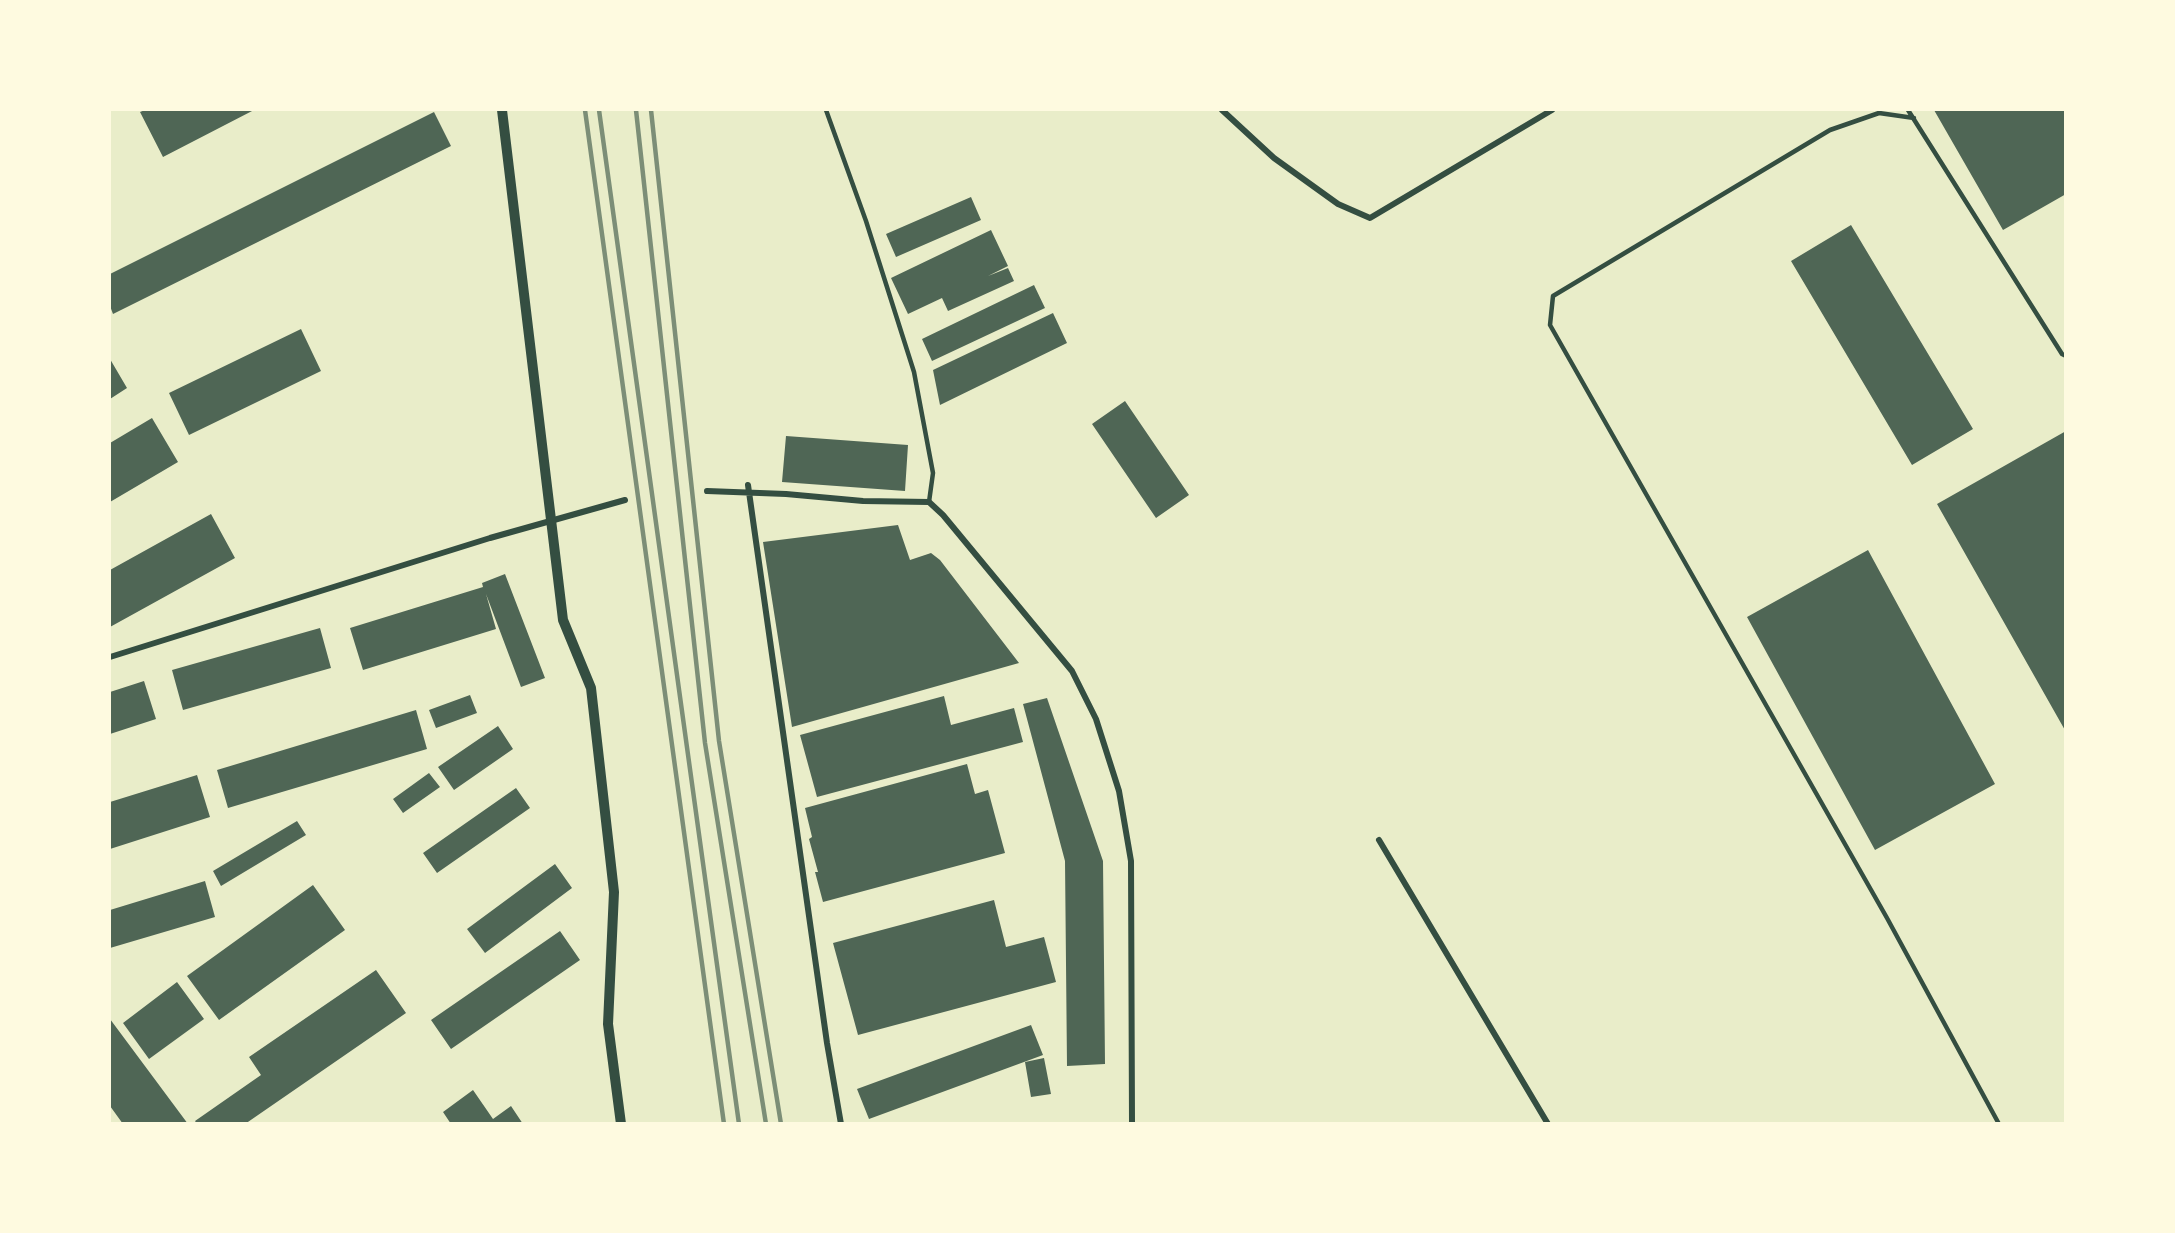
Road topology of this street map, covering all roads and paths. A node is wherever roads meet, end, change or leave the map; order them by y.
1 (501, 110) edge
2 (826, 110) edge
3 (1222, 110) edge
4 (1552, 110) edge
5 (1908, 110) edge
6 (1914, 118) junction
7 (2066, 356) edge
8 (748, 484) dead end
9 (707, 491) dead end
10 (749, 493) junction
11 (626, 500) dead end
12 (929, 502) junction
13 (551, 520) junction
14 (110, 657) edge
15 (1379, 840) dead end
16 (621, 1124) edge
17 (841, 1124) edge
18 (1132, 1124) edge
19 (1548, 1124) edge
20 (1999, 1124) edge

1 - 13 street
2 - 12 lane
3 - 4 street
5 - 6 lane
6 - 7 lane
6 - 20 lane
8 - 10 street
9 - 10 street
10 - 12 street
10 - 17 street
11 - 13 street
12 - 18 street
13 - 14 street
13 - 16 street
15 - 19 street

